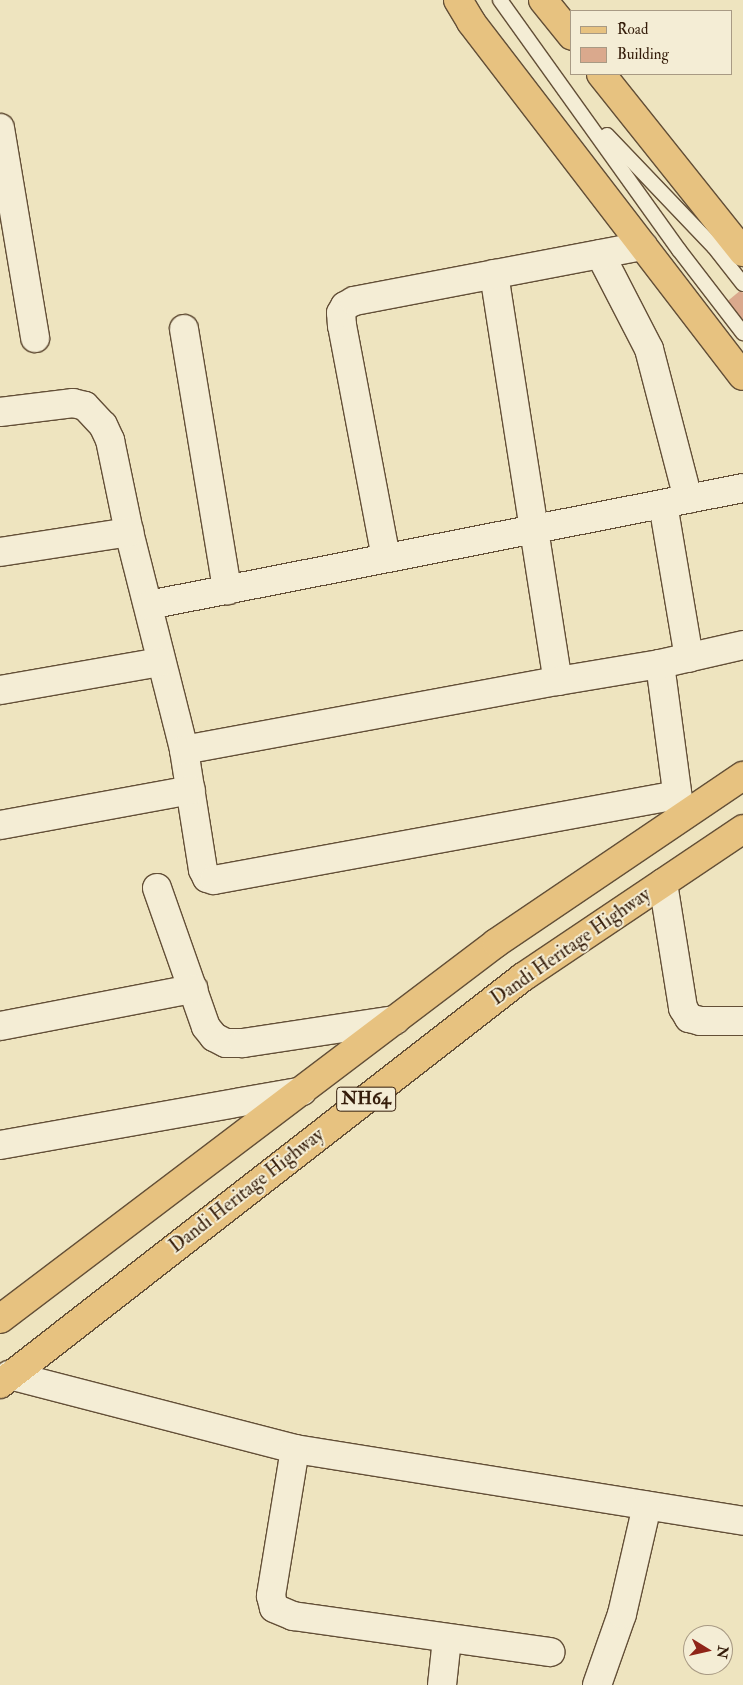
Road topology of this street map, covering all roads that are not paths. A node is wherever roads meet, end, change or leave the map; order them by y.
1 (458, 0) edge
2 (500, 0) edge
3 (543, 0) edge
4 (570, 34) edge
5 (602, 75) edge
6 (575, 102) junction
7 (0, 128) edge
8 (643, 246) junction
9 (743, 252) edge
10 (600, 254) junction
11 (494, 274) junction
12 (743, 284) edge
13 (184, 329) dead end
14 (743, 333) edge
15 (35, 338) dead end
16 (743, 376) edge
17 (0, 412) edge
18 (743, 488) edge
19 (675, 502) junction
20 (534, 529) junction
21 (129, 532) junction
22 (0, 552) edge
23 (386, 558) junction
24 (226, 590) junction
25 (149, 605) junction
26 (743, 645) edge
27 (689, 658) junction
28 (161, 662) junction
29 (660, 664) junction
30 (558, 680) junction
31 (0, 690) edge
32 (184, 750) junction
33 (743, 776) edge
34 (191, 790) junction
35 (679, 807) junction
36 (0, 825) edge
37 (743, 829) edge
38 (663, 883) junction
39 (157, 888) dead end
40 (193, 989) junction
41 (395, 1020) junction
42 (743, 1021) edge
43 (0, 1026) edge
44 (302, 1091) junction
45 (0, 1145) edge
46 (0, 1319) edge
47 (5, 1379) edge
48 (295, 1450) junction
49 (646, 1506) junction
50 (743, 1522) edge
51 (447, 1639) junction
52 (550, 1652) dead end
53 (442, 1685) edge
54 (597, 1685) edge

1 - 8 main road
2 - 6 lane
3 - 4 main road
5 - 9 main road
6 - 12 lane
6 - 14 lane
7 - 15 street
8 - 10 street
8 - 16 main road
10 - 11 street
10 - 19 street
11 - 20 street
11 - 23 street
13 - 24 street
17 - 21 street
18 - 19 street
19 - 20 street
19 - 27 street
20 - 23 street
20 - 30 street
21 - 22 street
21 - 25 street
23 - 24 street
24 - 25 street
25 - 28 street
26 - 27 street
27 - 29 street
28 - 31 street
28 - 32 street
29 - 30 street
29 - 35 street
30 - 32 street
32 - 34 street
33 - 35 main road, NH64
34 - 35 street
34 - 36 street
35 - 41 main road, NH64
37 - 38 main road, Dandi Heritage Highway / NH64
38 - 42 street
38 - 47 main road, Dandi Heritage Highway / NH64
39 - 40 street
40 - 41 street
40 - 43 street
41 - 44 main road, NH64
44 - 45 street
44 - 46 main road, NH64
47 - 48 street
48 - 49 street
48 - 51 street
49 - 50 street
49 - 54 street
51 - 52 street
51 - 53 street

